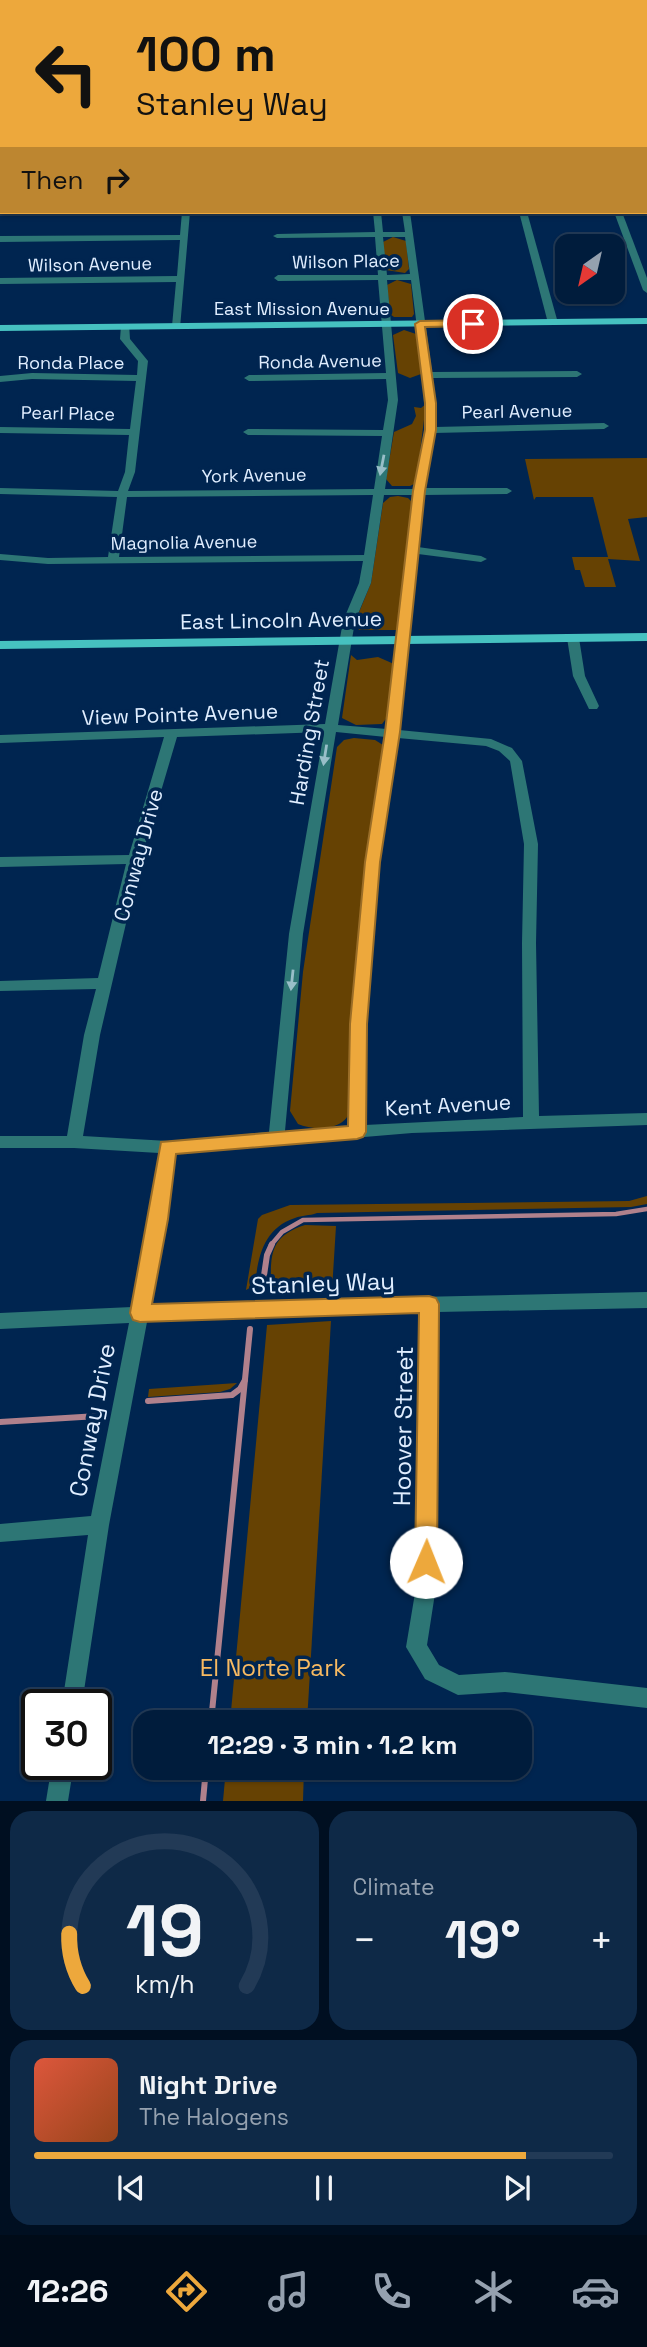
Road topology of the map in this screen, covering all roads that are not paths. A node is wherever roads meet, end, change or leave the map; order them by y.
1 (187, 214) edge
2 (377, 214) edge
3 (406, 214) edge
4 (524, 214) edge
5 (619, 214) edge
6 (379, 234) junction
7 (409, 234) junction
8 (277, 236) dead end
9 (184, 237) junction
10 (0, 239) edge
11 (382, 277) junction
12 (414, 277) junction
13 (278, 278) dead end
14 (181, 279) junction
15 (0, 281) edge
16 (647, 290) edge
17 (647, 321) edge
18 (553, 323) junction
19 (420, 324) junction
20 (388, 325) junction
21 (126, 326) junction
22 (177, 326) junction
23 (0, 328) edge
24 (578, 374) dead end
25 (428, 375) junction
26 (393, 376) junction
27 (142, 378) junction
28 (248, 378) dead end
29 (0, 379) edge
30 (604, 426) dead end
31 (0, 430) edge
32 (430, 430) junction
33 (135, 432) junction
34 (248, 432) dead end
35 (388, 433) junction
36 (0, 491) edge
37 (419, 491) junction
38 (508, 491) dead end
39 (377, 492) junction
40 (122, 494) junction
41 (414, 550) junction
42 (0, 557) edge
43 (368, 558) junction
44 (481, 559) dead end
45 (113, 560) junction
46 (647, 637) edge
47 (573, 638) junction
48 (403, 639) junction
49 (347, 640) junction
50 (0, 645) edge
51 (593, 706) dead end
52 (330, 728) junction
53 (393, 732) junction
54 (172, 733) junction
55 (0, 739) edge
56 (134, 859) junction
57 (0, 862) edge
58 (104, 983) junction
59 (0, 986) edge
60 (647, 1119) edge
61 (531, 1122) junction
62 (357, 1132) junction
63 (276, 1138) junction
64 (0, 1142) edge
65 (74, 1142) junction
66 (168, 1147) junction
67 (647, 1300) edge
68 (429, 1304) junction
69 (140, 1313) junction
70 (0, 1321) edge
71 (99, 1525) junction
72 (0, 1533) edge
73 (74, 1689) edge
74 (647, 1698) edge
75 (60, 1780) edge
76 (57, 1801) edge

1 - 9 street
2 - 6 street, Harding Street
3 - 7 street
4 - 18 street
5 - 16 street
6 - 7 street
6 - 8 street
6 - 11 street, Harding Street
7 - 12 street
9 - 10 street
9 - 14 street
11 - 12 street, Wilson Place
11 - 13 street, Wilson Place
11 - 20 street, Harding Street
12 - 19 street
14 - 15 street, Wilson Avenue
14 - 22 street
17 - 18 main road, East Mission Avenue
18 - 19 main road, East Mission Avenue
19 - 20 main road, East Mission Avenue
19 - 25 street
20 - 22 main road, East Mission Avenue
20 - 26 street, Harding Street
21 - 22 main road, East Mission Avenue
21 - 23 main road, East Mission Avenue
21 - 27 street
24 - 25 street
25 - 32 street
26 - 28 street, Ronda Avenue
26 - 35 street, Harding Street
27 - 29 street, Ronda Place
27 - 33 street
30 - 32 street, Pearl Avenue
31 - 33 street, Pearl Place
32 - 37 street
33 - 40 street
34 - 35 street
35 -> 39 street, Harding Street
36 - 40 street, York Avenue
37 - 38 street, York Avenue
37 - 39 street, York Avenue
37 - 41 street
39 - 40 street, York Avenue
39 - 43 street, Harding Street
40 - 45 street
41 - 44 street
41 - 48 street
42 - 45 street, Magnolia Avenue
43 - 45 street, Magnolia Avenue
43 - 49 street, Harding Street
46 - 47 main road, East Lincoln Avenue
47 - 48 main road, East Lincoln Avenue
47 - 51 street
48 - 49 main road, East Lincoln Avenue
48 - 53 street
49 - 50 main road, East Lincoln Avenue
49 - 52 street, Harding Street
52 - 53 street, View Pointe Avenue
52 - 54 street, View Pointe Avenue
52 -> 63 street, Harding Street
53 - 61 street, View Pointe Avenue
53 - 62 street
54 - 55 street, View Pointe Avenue
54 - 56 street, Conway Drive
56 - 57 street
56 - 58 street, Conway Drive
58 - 59 street
58 - 65 street, Conway Drive
60 - 61 street, Kent Avenue
61 - 62 street, Kent Avenue
62 - 63 street, Kent Avenue
63 - 66 street, Kent Avenue
64 - 65 street, Kent Avenue
65 - 66 street, Kent Avenue
66 - 69 street, Conway Drive
67 - 68 street, Stanley Way
68 - 69 street, Stanley Way
68 - 74 street, Hoover Street
69 - 70 street, Stanley Way
69 - 71 street, Conway Drive
71 - 72 street
71 - 73 street, Conway Drive
75 - 76 street

